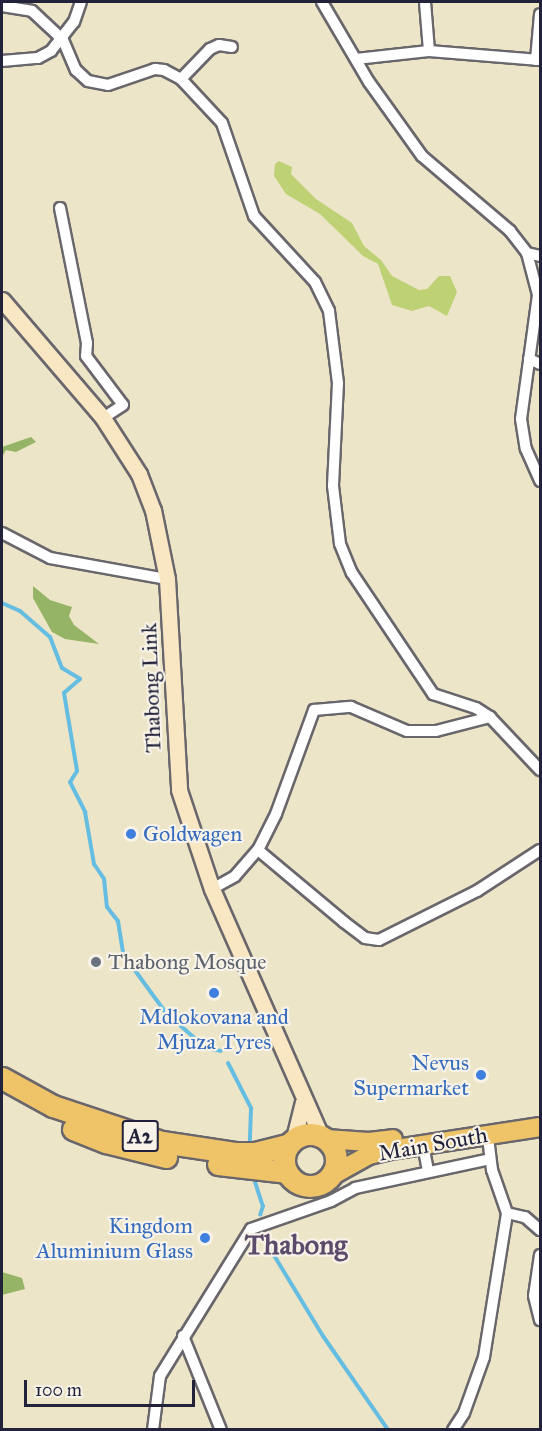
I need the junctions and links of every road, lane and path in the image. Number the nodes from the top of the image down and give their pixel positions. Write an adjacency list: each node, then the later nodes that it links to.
1 (81, 2): 6 (street)
2 (322, 2): 9 (street)
3 (425, 2): 8 (street)
4 (2, 6): 6 (street)
5 (540, 14): 10 (street)
6 (63, 40): 11 (street); 12 (street)
7 (232, 47): 12 (street)
8 (429, 51): 9 (street); 10 (street)
9 (356, 59): 14 (street)
10 (538, 60)
11 (2, 61)
12 (181, 80): 23 (street)
13 (60, 208): 19 (street)
14 (527, 253): 15 (street); 17 (street)
15 (540, 256)
16 (2, 300): 19 (main road, Thabong Link)
17 (529, 359): 18 (street); 20 (street)
18 (540, 363)
19 (103, 418): 22 (main road, Thabong Link)
20 (540, 481)
21 (2, 533): 22 (street)
22 (167, 579): 27 (main road, Thabong Link)
23 (490, 717): 24 (street); 25 (street)
24 (540, 770)
25 (258, 850): 26 (street); 27 (street)
26 (540, 850)
27 (213, 889): 30 (main road, Thabong Link)
28 (2, 1078): 35 (highway, Main South / A2)
29 (2, 1092): 39 (highway, Main South / A2)
30 (303, 1102): 34 (main road, Thabong Link); 35 (main road)
31 (540, 1116): 34 (main road, Main South / A2)
32 (540, 1127): 33 (main road, Main South / A2)
33 (488, 1135): 36 (main road, Main South / A2); 37 (street)
34 (323, 1138): 35 (highway, Main South / A2); 40 (highway)
35 (291, 1142): 39 (highway)
36 (423, 1144): 38 (street); 40 (main road, Main South / A2)
37 (490, 1159): 38 (street); 41 (street)
38 (428, 1170): 45 (street)
39 (286, 1172): 40 (highway, Main South / A2)
40 (331, 1176)
41 (507, 1214): 42 (street); 48 (street)
42 (540, 1230)
43 (540, 1255): 44 (street)
44 (540, 1320)
45 (183, 1336): 46 (street); 47 (street)
46 (153, 1430)
47 (222, 1430)
48 (453, 1430)

